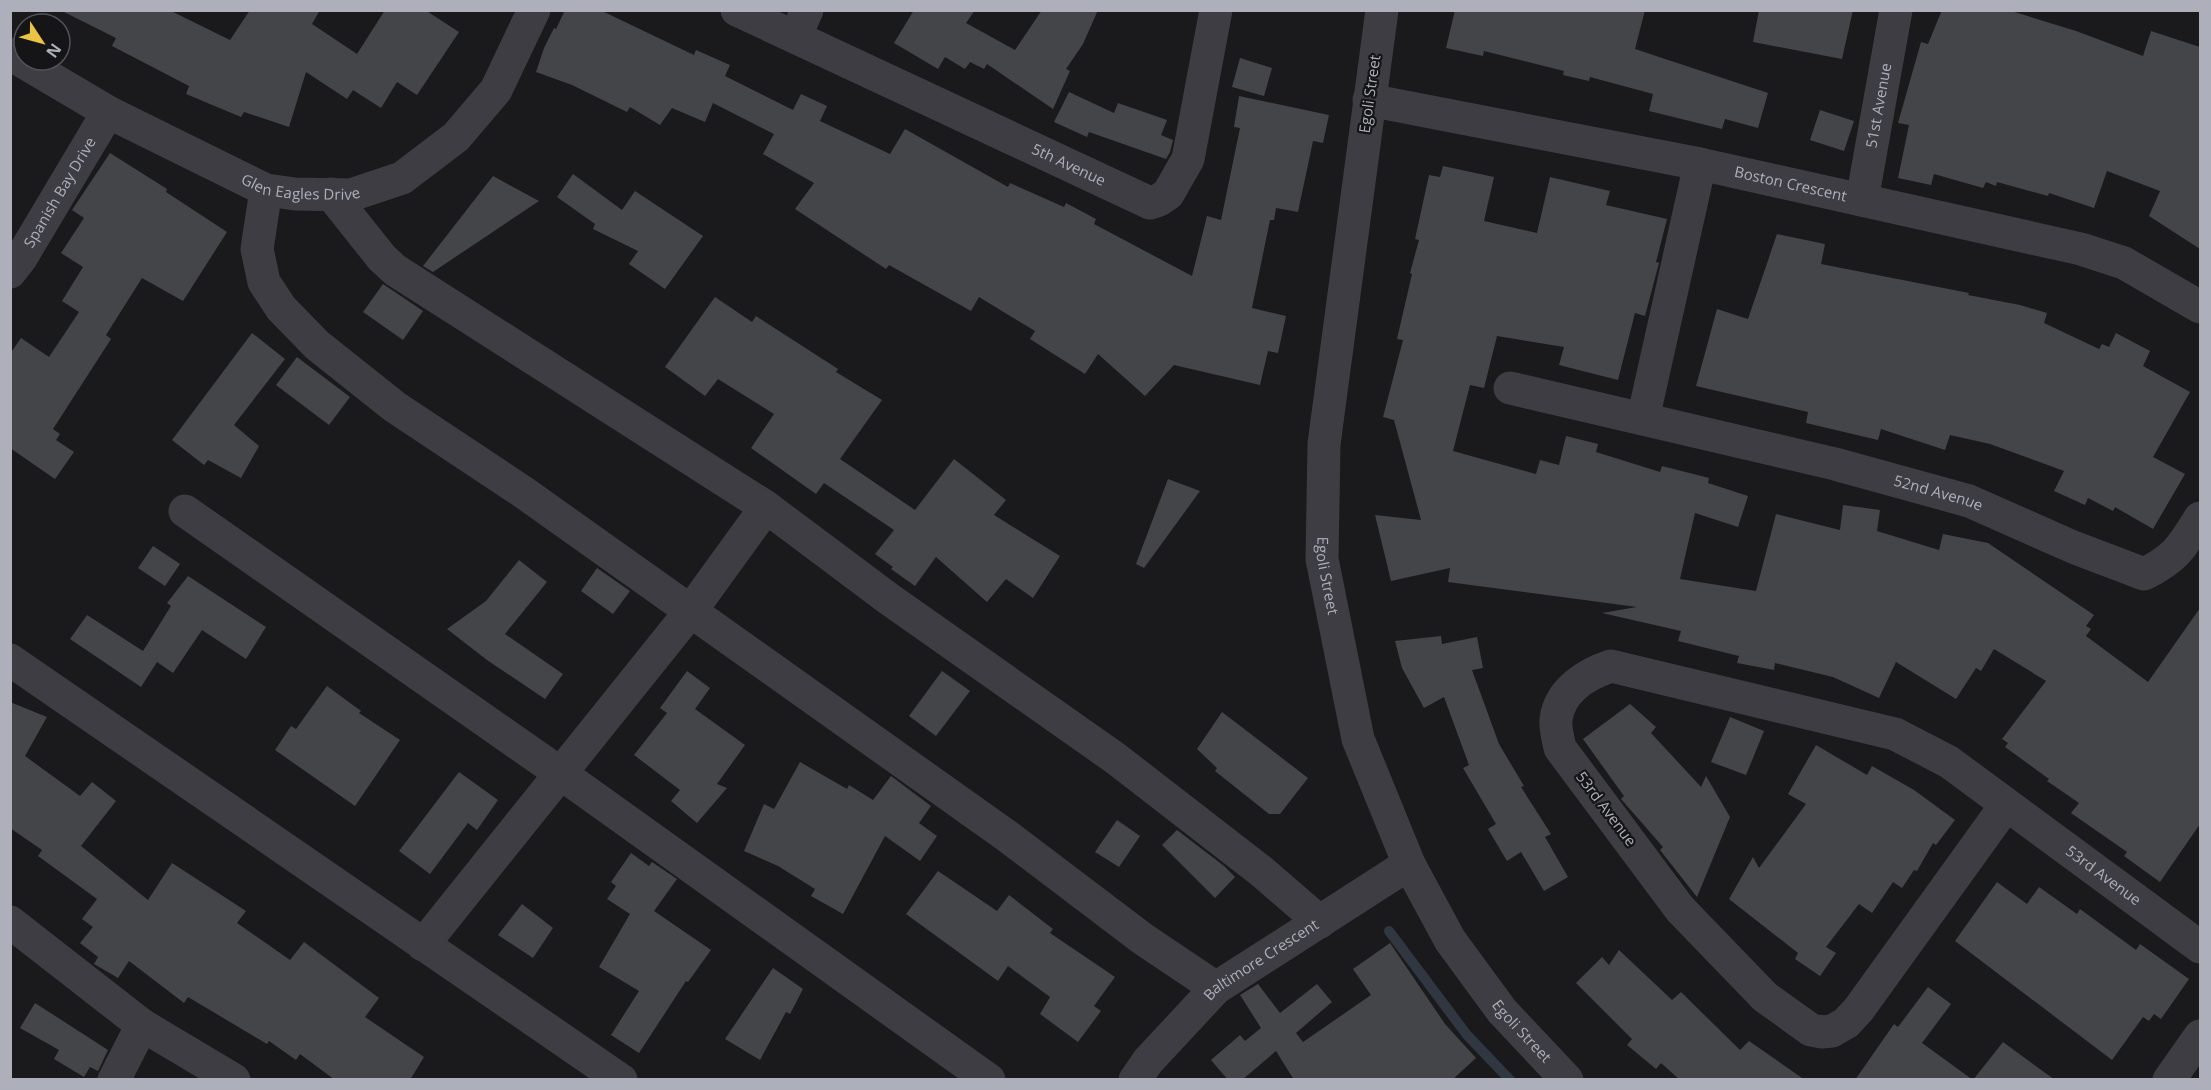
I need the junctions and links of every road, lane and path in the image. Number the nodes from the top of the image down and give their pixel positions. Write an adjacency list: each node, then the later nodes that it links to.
1 (534, 10): 12 (street, Glen Eagles Drive)
2 (737, 10): 6 (street, 5th Avenue)
3 (1216, 10): 6 (street, 5th Avenue)
4 (1382, 10): 8 (street, Egoli Street)
5 (1896, 10): 13 (street, 51st Avenue)
6 (801, 24)
7 (10, 54): 9 (street, Glen Eagles Drive)
8 (1369, 100): 10 (street, Boston Crescent); 25 (street, Egoli Street)
9 (108, 112): 11 (street, Glen Eagles Drive); 14 (street, Spanish Bay Drive)
10 (1700, 164): 13 (street, Boston Crescent); 17 (street)
11 (266, 190): 12 (street, Glen Eagles Drive); 21 (street)
12 (331, 194): 18 (street)
13 (1862, 200): 15 (street, Boston Crescent)
14 (10, 272)
15 (2200, 307)
16 (1510, 388): 17 (street, 52nd Avenue)
17 (1643, 419): 20 (street, 52nd Avenue)
18 (766, 507): 21 (street); 27 (street)
19 (185, 511): 23 (street)
20 (2200, 518)
21 (690, 612): 23 (street); 30 (street)
22 (10, 660): 28 (street)
23 (560, 772): 28 (street); 36 (street)
24 (2006, 805): 24 (street, 53rd Avenue); 29 (street, 53rd Avenue)
25 (1409, 864): 27 (street, Baltimore Crescent); 38 (street, Egoli Street)
26 (10, 922): 31 (street)
27 (1320, 922): 30 (street, Baltimore Crescent)
28 (423, 945): 35 (street)
29 (2200, 947)
30 (1216, 988): 37 (street, Baltimore Crescent)
31 (142, 1025): 33 (street); 34 (street)
32 (2200, 1035): 39 (street)
33 (114, 1080)
34 (234, 1080)
35 (621, 1080)
36 (988, 1080)
37 (1135, 1080)
38 (1567, 1080)
39 (2169, 1080)

